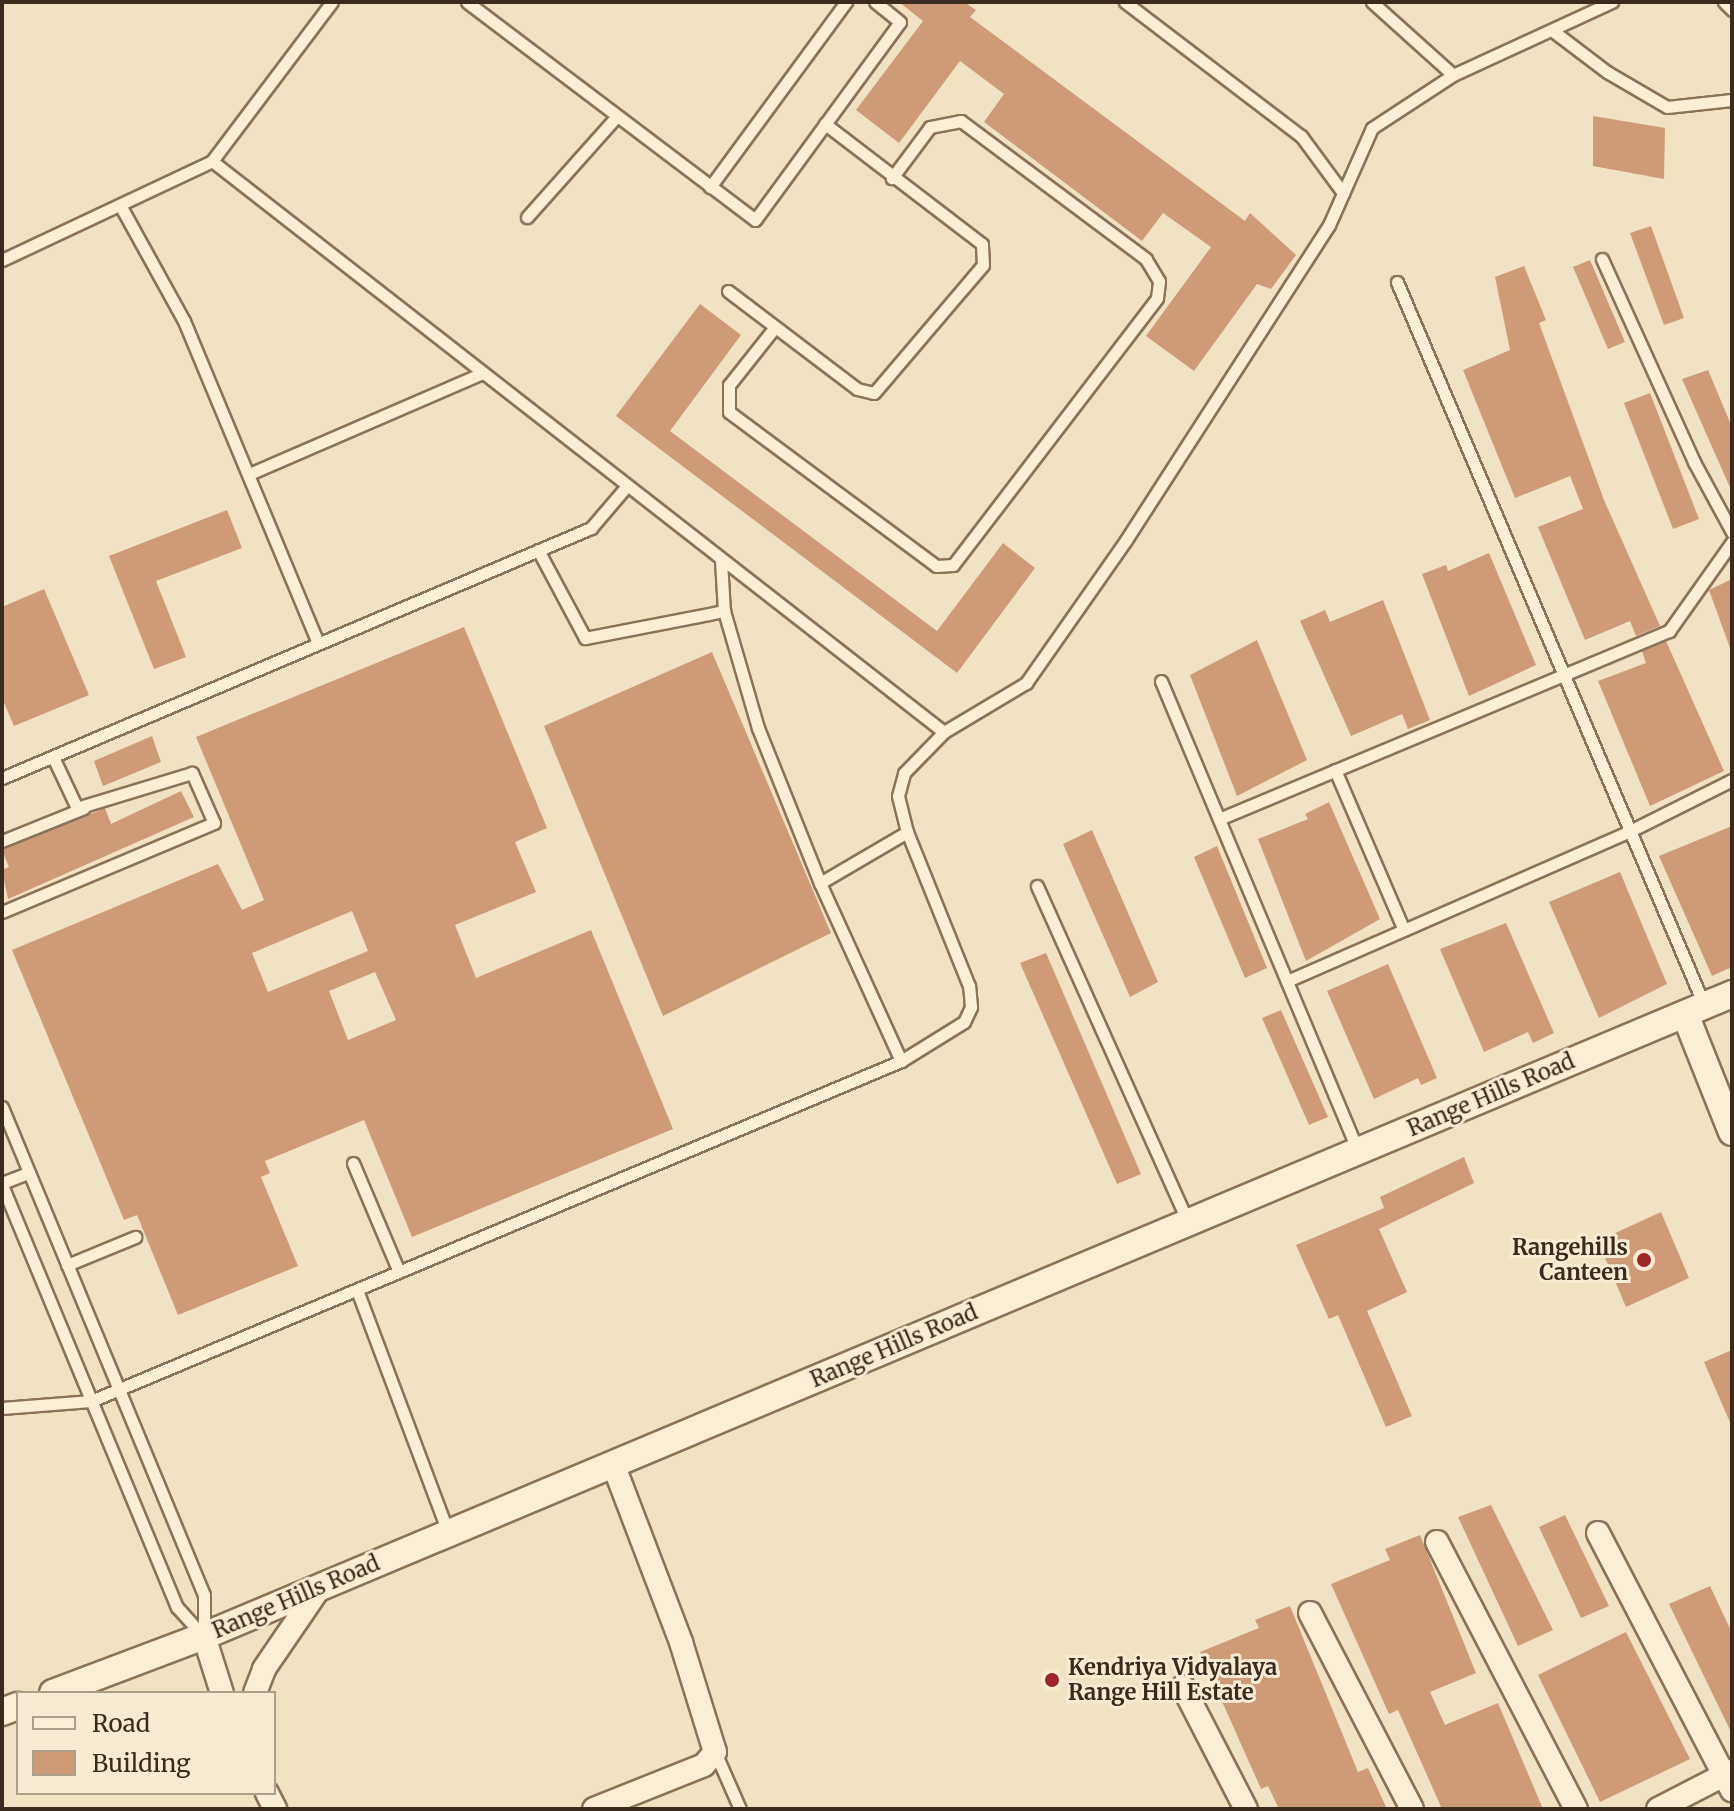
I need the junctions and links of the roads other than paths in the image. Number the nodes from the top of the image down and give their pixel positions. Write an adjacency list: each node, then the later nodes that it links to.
1 (332, 2): 15 (lane)
2 (467, 2): 13 (lane)
3 (846, 2): 17 (lane)
4 (875, 2): 14 (lane)
5 (1125, 2): 18 (lane)
6 (1372, 2): 11 (lane)
7 (1612, 2): 10 (lane)
8 (1724, 2): 9 (lane)
9 (1732, 10)
10 (1553, 31): 11 (lane); 12 (lane)
11 (1453, 75): 18 (lane)
12 (1732, 100)
13 (617, 116): 17 (lane); 20 (lane)
14 (825, 124): 16 (lane); 17 (lane)
15 (212, 161): 19 (lane); 26 (lane)
16 (892, 178): 25 (lane); 25 (lane)
17 (710, 187)
18 (1343, 193): 37 (lane)
19 (120, 205): 22 (lane); 27 (lane)
20 (527, 217)
21 (1602, 259): 29 (lane)
22 (2, 260)
23 (1397, 282): 35 (lane)
24 (728, 291): 25 (lane)
25 (775, 327)
26 (482, 373): 27 (lane); 28 (lane)
27 (249, 474): 34 (lane)
28 (626, 487): 31 (lane); 32 (lane)
29 (1732, 532)
30 (1732, 542): 35 (lane)
31 (538, 550): 33 (lane); 34 (lane)
32 (721, 561): 33 (lane); 37 (lane)
33 (724, 611): 47 (lane)
34 (318, 643): 38 (lane)
35 (1563, 672): 39 (lane); 44 (lane)
36 (1161, 681): 43 (lane)
37 (944, 732): 45 (lane)
38 (53, 757): 40 (lane); 42 (lane)
39 (1335, 770): 43 (lane); 50 (lane)
40 (2, 778)
41 (1732, 780): 44 (lane)
42 (85, 808): 46 (lane); 49 (lane)
43 (1219, 819): 51 (lane)
44 (1630, 831): 50 (lane); 53 (lane)
45 (907, 832): 47 (lane); 54 (lane)
46 (2, 841)
47 (820, 883): 54 (lane)
48 (1037, 886): 61 (lane)
49 (2, 912)
50 (1404, 930): 51 (lane)
51 (1287, 981): 57 (lane)
52 (1732, 994): 53 (street, Range Hills Road)
53 (1694, 1010): 56 (street); 57 (street, Range Hills Road)
54 (901, 1061): 64 (lane)
55 (2, 1107): 59 (lane)
56 (1732, 1132)
57 (1358, 1151): 61 (street, Range Hills Road)
58 (353, 1163): 64 (lane)
59 (28, 1173): 60 (lane); 63 (lane)
60 (2, 1184): 67 (lane)
61 (1188, 1222): 69 (street, Range Hills Road)
62 (135, 1237): 63 (lane)
63 (67, 1265): 66 (lane)
64 (399, 1272): 65 (lane)
65 (357, 1290): 66 (lane); 70 (lane)
66 (120, 1389): 67 (lane); 75 (lane)
67 (91, 1401): 68 (lane); 75 (lane)
68 (2, 1408)
69 (613, 1464): 70 (street, Range Hills Road); 80 (street)
70 (449, 1533): 73 (street, Range Hills Road)
71 (1598, 1533): 81 (street)
72 (1437, 1542): 86 (street)
73 (320, 1587): 75 (street, Range Hills Road); 79 (street)
74 (1310, 1613): 85 (street)
75 (204, 1636): 77 (street, Range Hills Road); 78 (street)
76 (1183, 1687): 84 (street)
77 (58, 1691)
78 (221, 1691)
79 (256, 1691)
80 (715, 1752): 82 (street); 83 (lane)
81 (1729, 1779): 87 (street)
82 (594, 1809)
83 (740, 1809)
84 (1246, 1809)
85 (1412, 1809)
86 (1576, 1809)
87 (1658, 1809)

